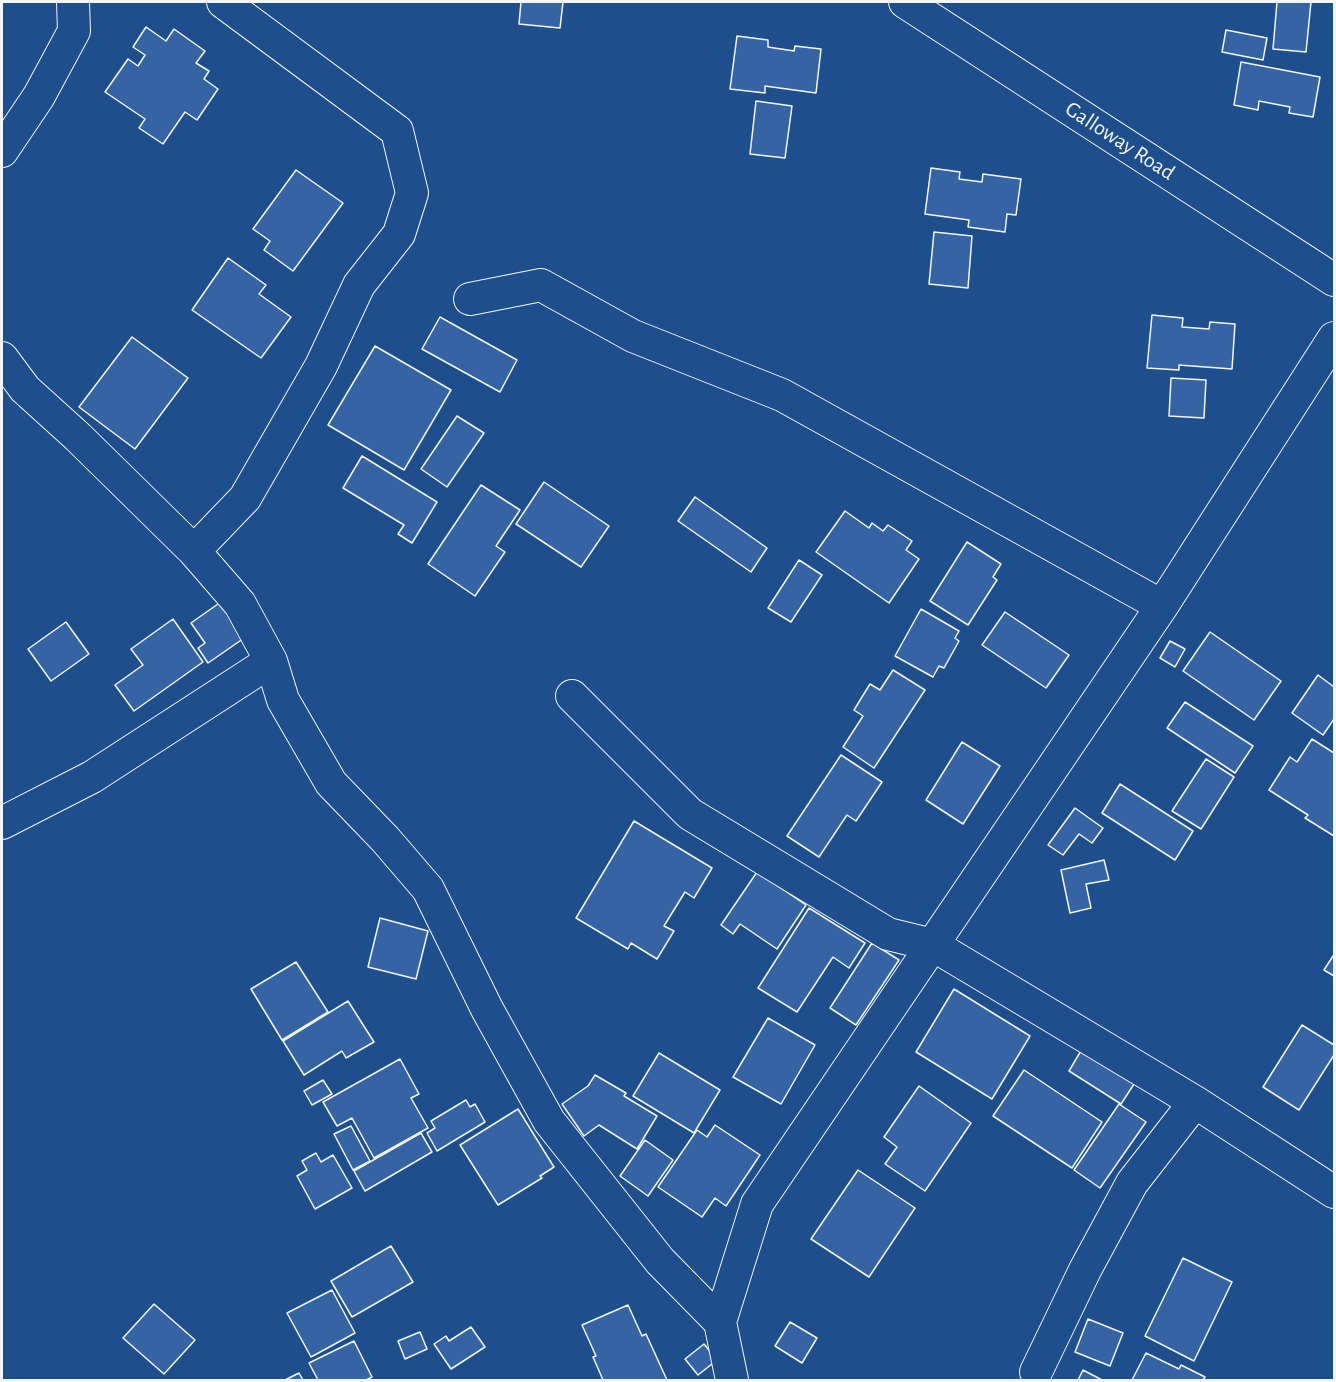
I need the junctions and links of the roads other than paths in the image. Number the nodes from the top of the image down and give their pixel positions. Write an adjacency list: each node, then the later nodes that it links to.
1 (73, 2): 4 (street)
2 (223, 2): 9 (street)
3 (905, 2): 5 (street, Galloway Road)
4 (2, 151)
5 (1335, 280)
6 (470, 299): 10 (street)
7 (1335, 338): 10 (street)
8 (2, 358): 9 (street)
9 (194, 551): 11 (street)
10 (1162, 606): 14 (street)
11 (271, 661): 13 (street); 17 (street)
12 (572, 696): 14 (street)
13 (2, 823)
14 (933, 945): 15 (street); 17 (street)
15 (1195, 1102): 16 (street); 18 (street)
16 (1335, 1192)
17 (720, 1322): 19 (street)
18 (1036, 1372)
19 (732, 1380)

